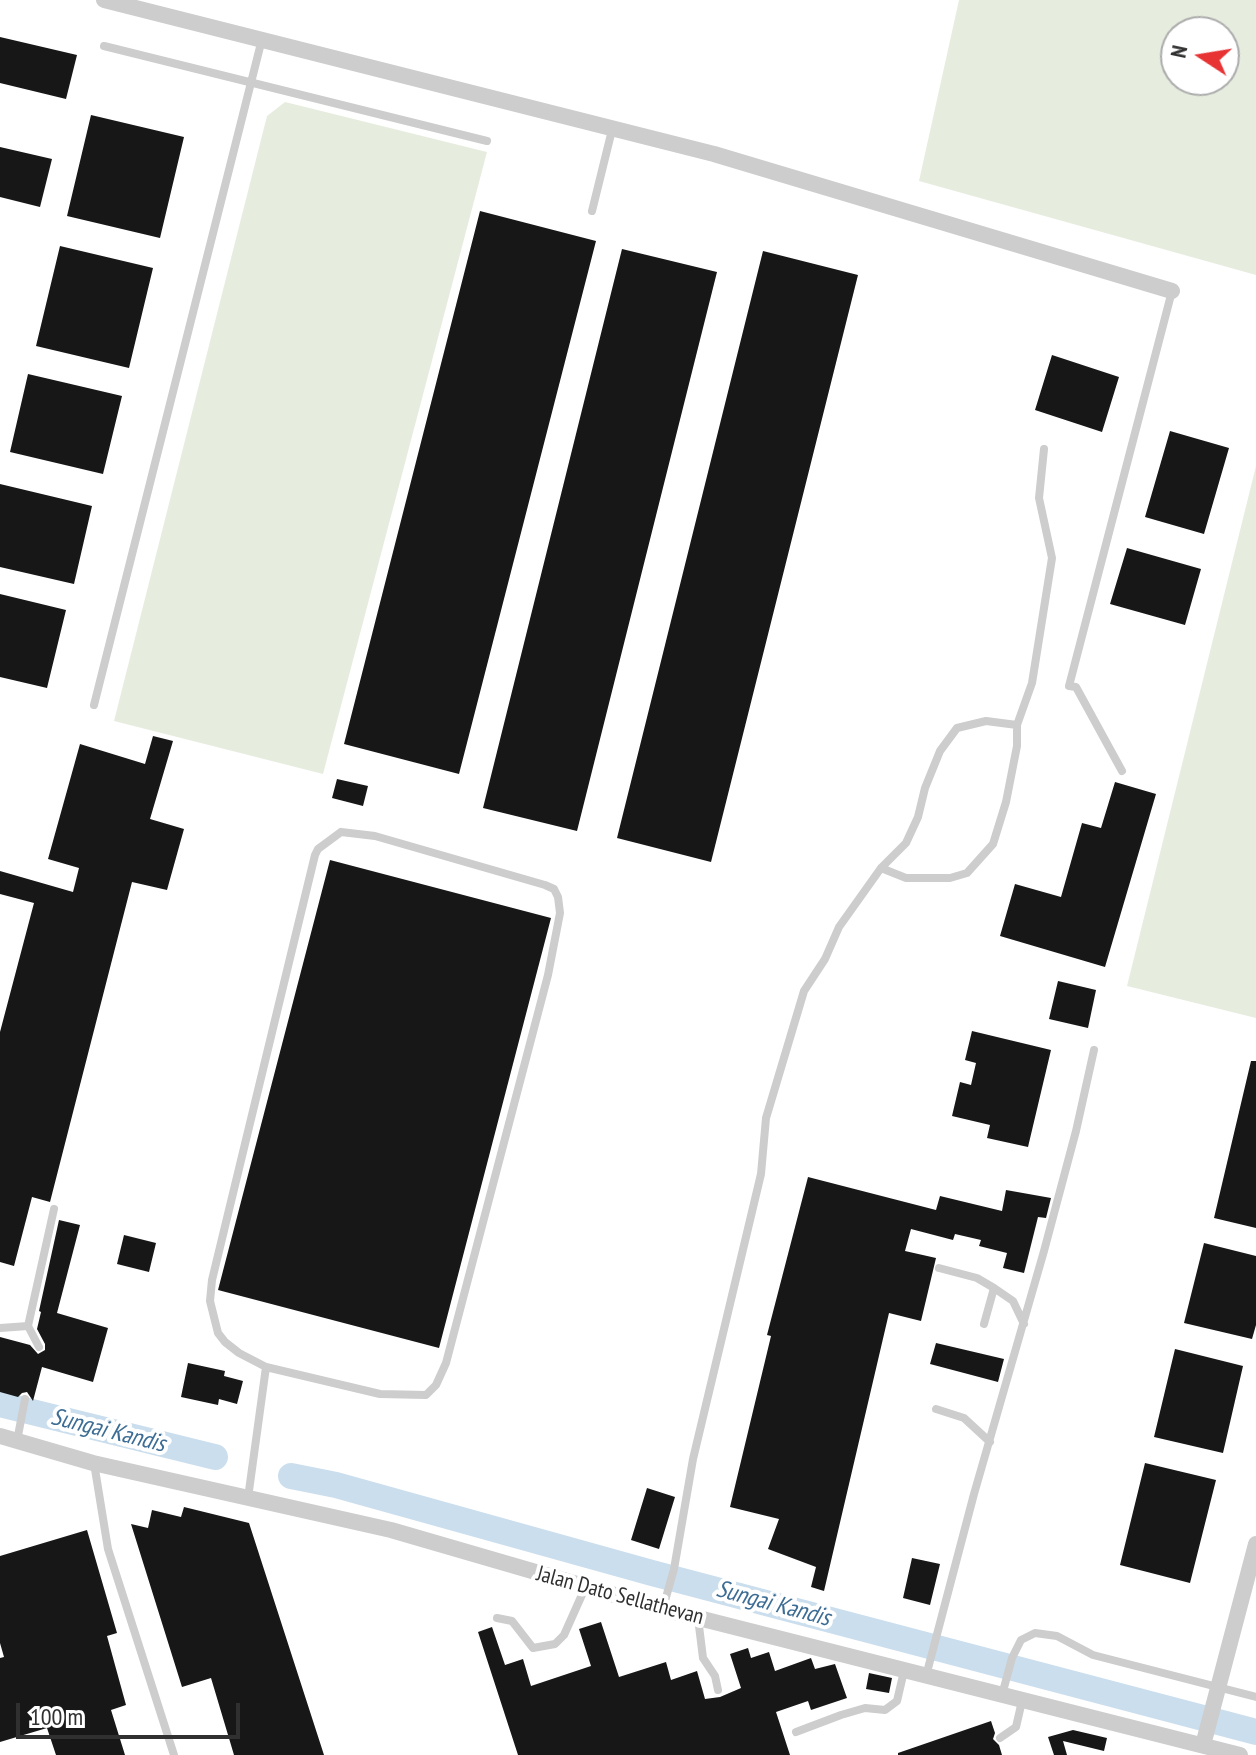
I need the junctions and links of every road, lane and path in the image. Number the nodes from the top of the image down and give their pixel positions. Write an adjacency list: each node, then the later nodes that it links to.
1 (104, 0): 2 (street)
2 (262, 38): 4 (lane); 5 (street)
3 (104, 46): 4 (lane)
4 (251, 83): 6 (lane); 10 (lane)
5 (612, 130): 7 (lane); 8 (street)
6 (487, 141)
7 (592, 211)
8 (1172, 291): 12 (lane)
9 (1044, 449): 11 (lane)
10 (94, 705)
11 (1017, 725): 13 (lane); 13 (lane)
12 (1122, 771)
13 (881, 868): 32 (lane)
14 (1094, 1050): 19 (lane)
15 (54, 1209): 20 (lane)
16 (939, 1268): 17 (lane)
17 (994, 1288): 18 (lane); 19 (lane)
18 (984, 1324)
19 (1024, 1325): 27 (lane)
20 (28, 1326): 21 (lane); 22 (lane)
21 (0, 1328)
22 (39, 1347)
23 (266, 1367): 23 (lane); 29 (lane)
24 (25, 1401): 26 (lane)
25 (936, 1409): 27 (lane)
26 (8, 1438): 28 (street, Jalan Dato Sellathevan)
27 (990, 1442): 35 (lane)
28 (93, 1463): 29 (street, Jalan Dato Sellathevan); 45 (lane)
29 (248, 1499): 31 (street, Jalan Dato Sellathevan)
30 (1256, 1544): 38 (street)
31 (585, 1588): 32 (street, Jalan Dato Sellathevan); 33 (lane)
32 (665, 1601): 34 (street, Jalan Dato Sellathevan)
33 (497, 1618)
34 (698, 1618): 36 (street, Jalan Dato Sellathevan); 39 (lane)
35 (928, 1669): 36 (street, Jalan Dato Sellathevan); 37 (street, Jalan Dato Sellathevan)
36 (904, 1671): 42 (lane)
37 (1004, 1687): 38 (lane); 41 (street, Jalan Dato Sellathevan)
38 (1218, 1687): 40 (lane); 44 (street)
39 (718, 1690)
40 (1256, 1697)
41 (1022, 1701): 43 (lane); 44 (street, Jalan Dato Sellathevan)
42 (796, 1732)
43 (1000, 1738)
44 (1203, 1745): 46 (street, Jalan Dato Sellathevan)
45 (174, 1755)
46 (1240, 1755)

